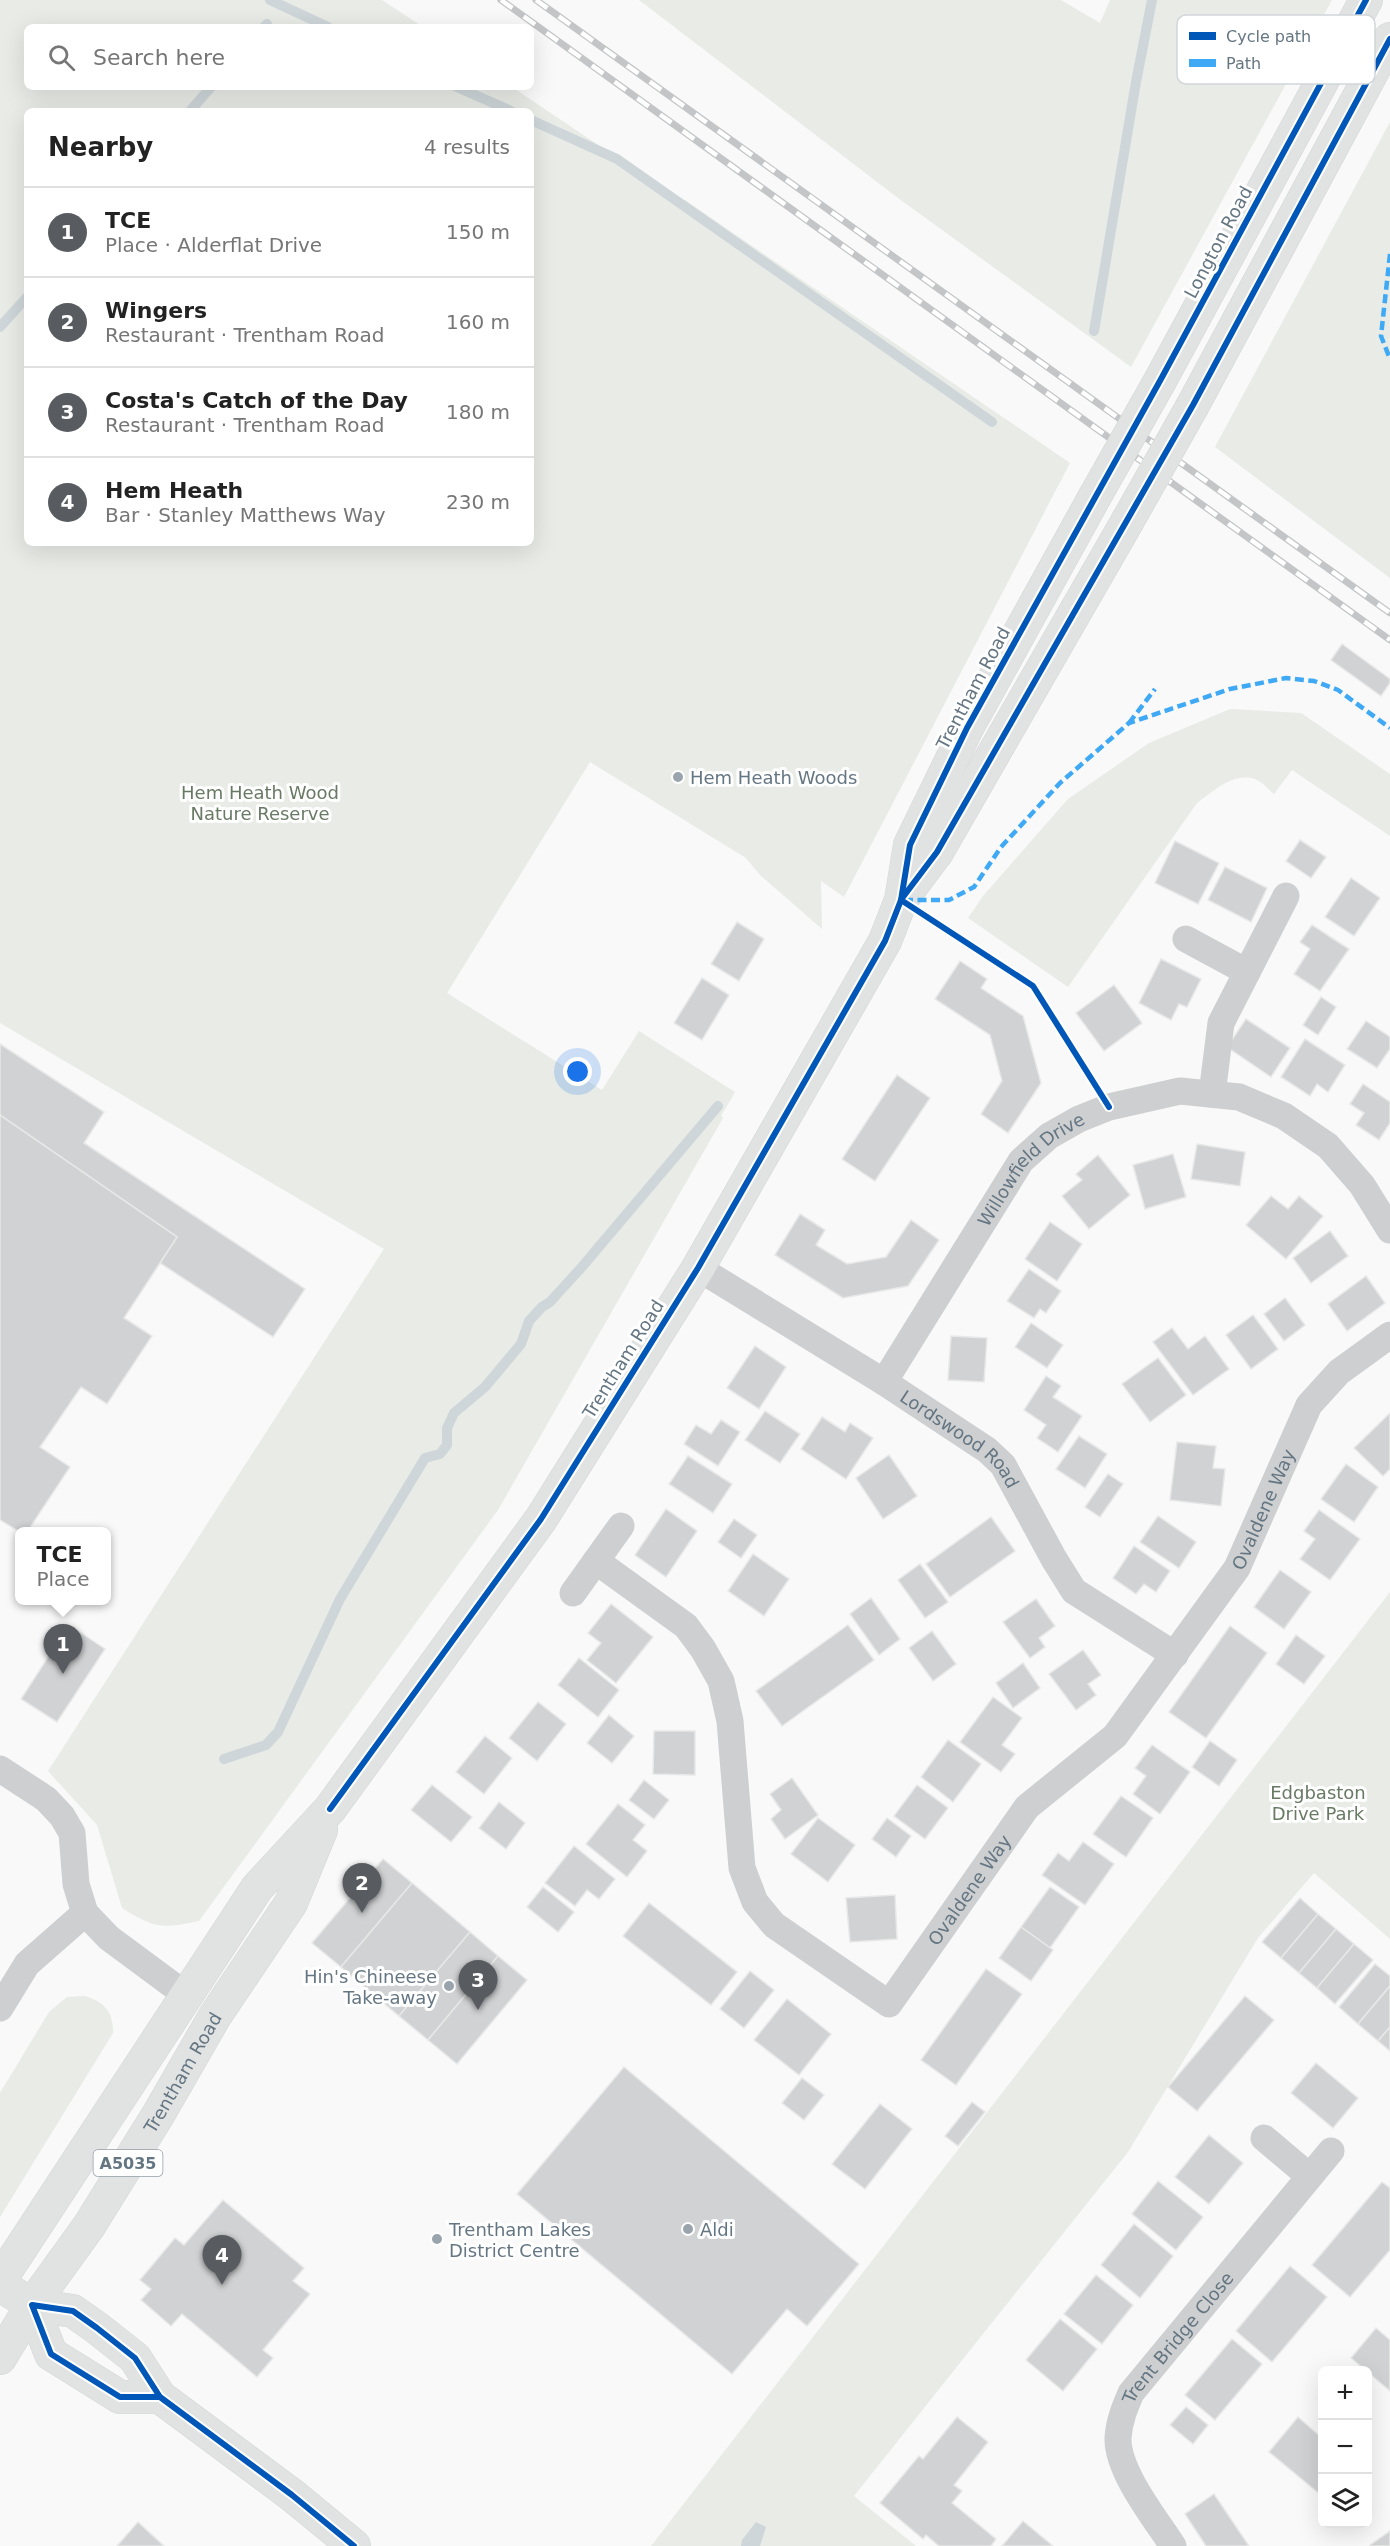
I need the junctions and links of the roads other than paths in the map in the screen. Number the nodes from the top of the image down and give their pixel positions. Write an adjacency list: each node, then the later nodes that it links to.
1 (1366, 0): 2 (main road, Longton Road / A5035, bridge)
2 (1358, 15)
3 (1390, 39): 4 (main road, Trentham Road / A5035, bridge)
4 (1375, 67)
5 (1321, 84): 7 (main road, Longton Road / A5035, bridge)
6 (1366, 84): 9 (main road, Trentham Road / A5035, bridge)
7 (1094, 498): 9 (main road, Trentham Road / A5035)
8 (1286, 896): 11 (street)
9 (901, 900): 14 (main road, Trentham Road / A5035)
10 (1186, 939): 11 (street)
11 (1247, 972): 12 (street)
12 (1212, 1094): 13 (street, Willowfield Drive); 16 (street, Willowfield Drive)
13 (1390, 1230)
14 (698, 1268): 16 (street, Lordswood Road); 22 (main road, Trentham Road / A5035)
15 (1390, 1335): 20 (street, Ovaldene Way)
16 (884, 1382): 20 (street, Lordswood Road)
17 (621, 1526): 18 (street)
18 (596, 1562): 19 (street); 20 (street, Ovaldene Way)
19 (573, 1593)
20 (1175, 1655)
21 (0, 1769): 23 (street)
22 (330, 1809): 24 (main road, Trentham Road / A5035); 31 (main road, Trentham Road / A5035)
23 (85, 1913): 24 (street); 25 (street)
24 (186, 1995): 29 (main road, Trentham Road / A5035)
25 (0, 2008)
26 (1264, 2138): 28 (street)
27 (1331, 2151): 28 (street, Trent Bridge Close)
28 (1309, 2176): 35 (street, Trent Bridge Close)
29 (0, 2280)
30 (0, 2285): 31 (main road)
31 (32, 2305): 32 (main road, Trentham Road / A5035); 33 (main road); 33 (main road)
32 (0, 2358)
33 (160, 2397): 34 (main road)
34 (354, 2546)
35 (1173, 2546)

